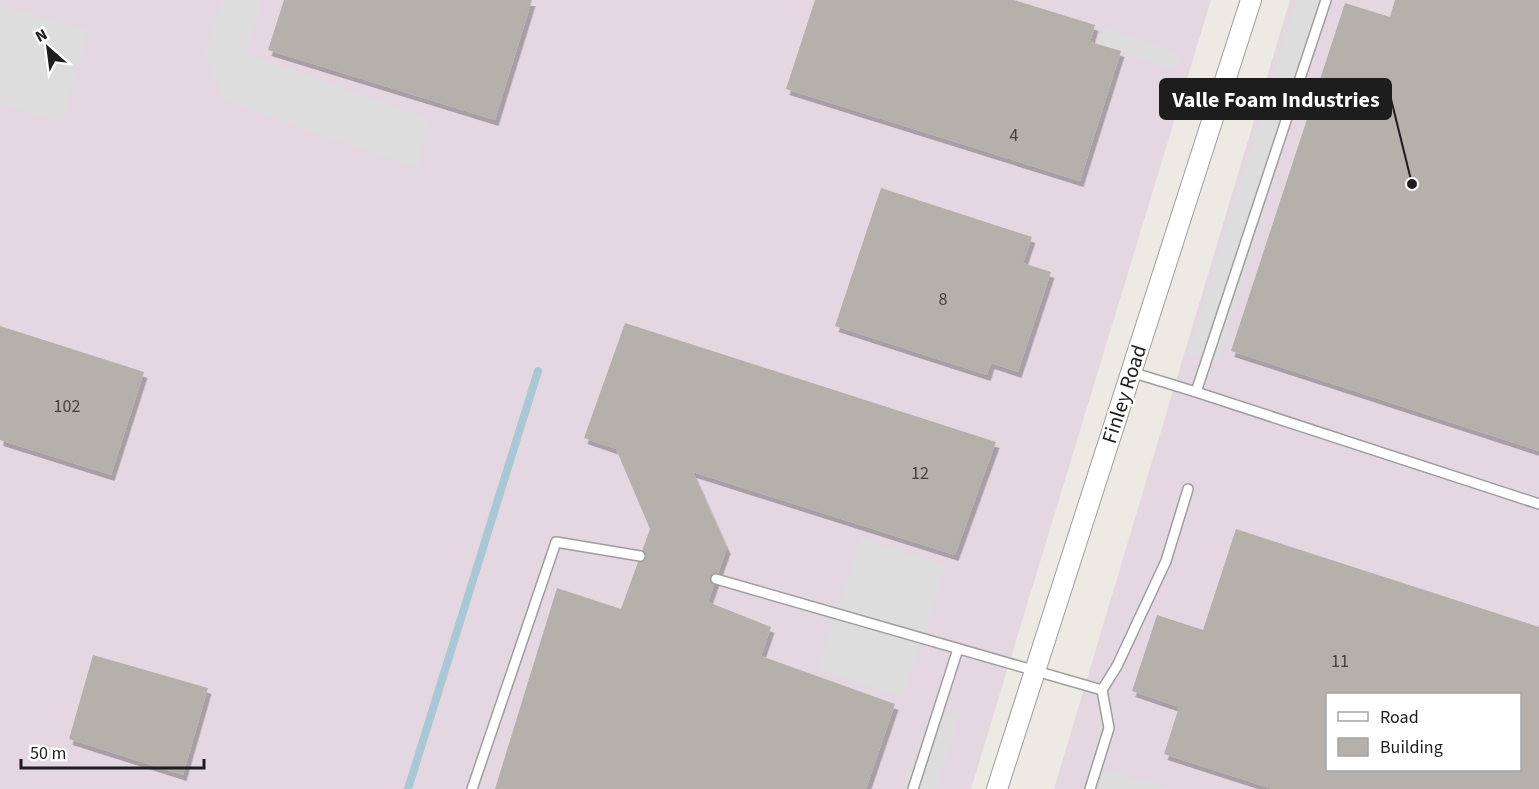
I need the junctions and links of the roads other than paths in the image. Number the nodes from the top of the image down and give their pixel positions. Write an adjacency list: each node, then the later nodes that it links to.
1 (1251, 0): 3 (street, Finley Road)
2 (1326, 0): 4 (lane)
3 (1131, 372): 4 (lane); 10 (street, Finley Road)
4 (1196, 392): 6 (lane)
5 (1188, 489): 11 (lane)
6 (1539, 504)
7 (640, 556): 12 (lane)
8 (716, 579): 9 (lane)
9 (958, 649): 10 (lane); 13 (lane)
10 (1035, 671): 11 (lane); 14 (street, Finley Road)
11 (1102, 690): 15 (lane)
12 (472, 789)
13 (913, 789)
14 (997, 789)
15 (1090, 789)

